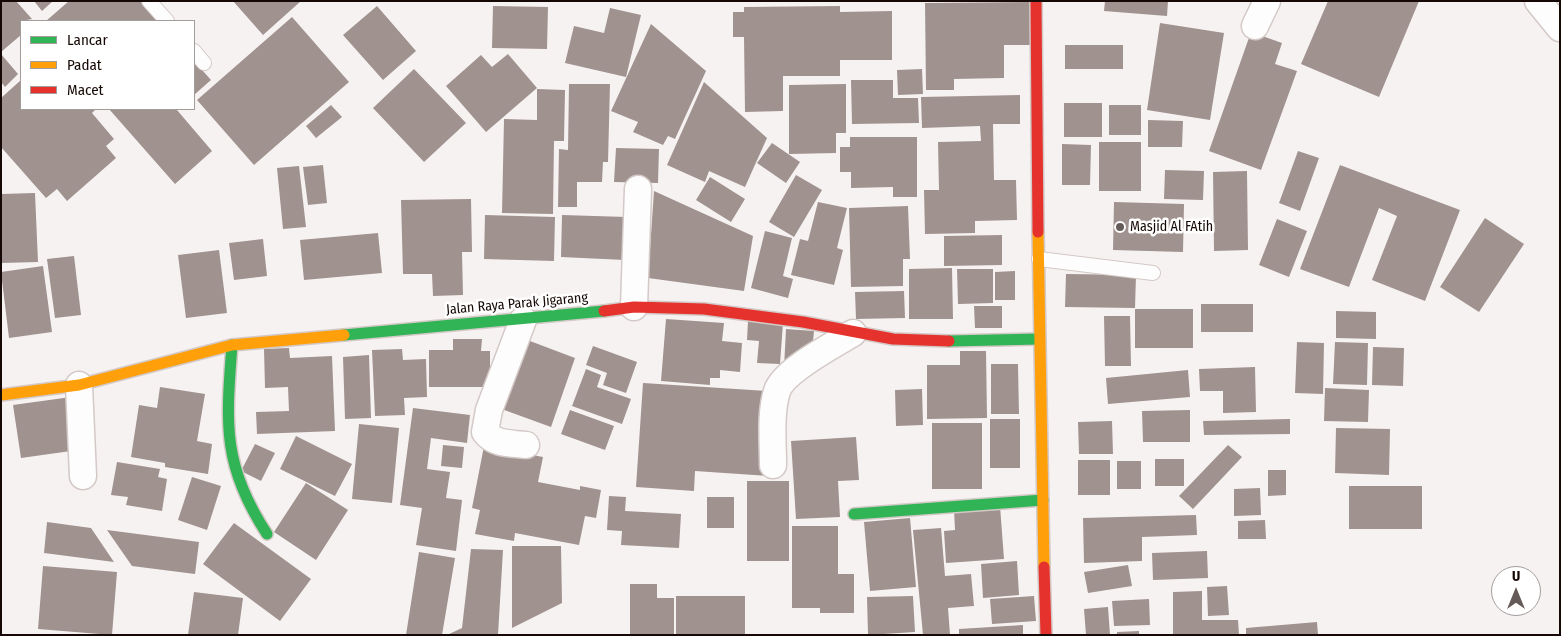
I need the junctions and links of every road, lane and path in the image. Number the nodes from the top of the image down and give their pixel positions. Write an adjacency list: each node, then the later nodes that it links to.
1 (149, 1): 5 (lane)
2 (1036, 1): 11 (street)
3 (1267, 1): 6 (street)
4 (1538, 1): 7 (street)
5 (166, 20)
6 (1255, 26)
7 (1560, 28)
8 (195, 52): 9 (lane)
9 (204, 63)
10 (638, 188): 13 (street)
11 (1039, 259): 12 (lane); 16 (street)
12 (1153, 273)
13 (634, 307): 14 (street, Jalan Raya Parak Jigarang); 15 (street, Jalan Raya Parak Jigarang)
14 (523, 320): 17 (street, Jalan Raya Parak Jigarang); 20 (street)
15 (853, 333): 16 (street, Jalan Raya Parak Jigarang); 21 (street)
16 (1039, 339): 23 (street)
17 (232, 345): 18 (street, Jalan Raya Parak Jigarang); 25 (street)
18 (79, 385): 19 (street, Jalan Raya Parak Jigarang); 22 (street)
19 (1, 396)
20 (526, 445)
21 (773, 465)
22 (83, 476)
23 (1043, 500): 24 (street); 26 (street)
24 (854, 514)
25 (267, 534)
26 (1046, 635)

